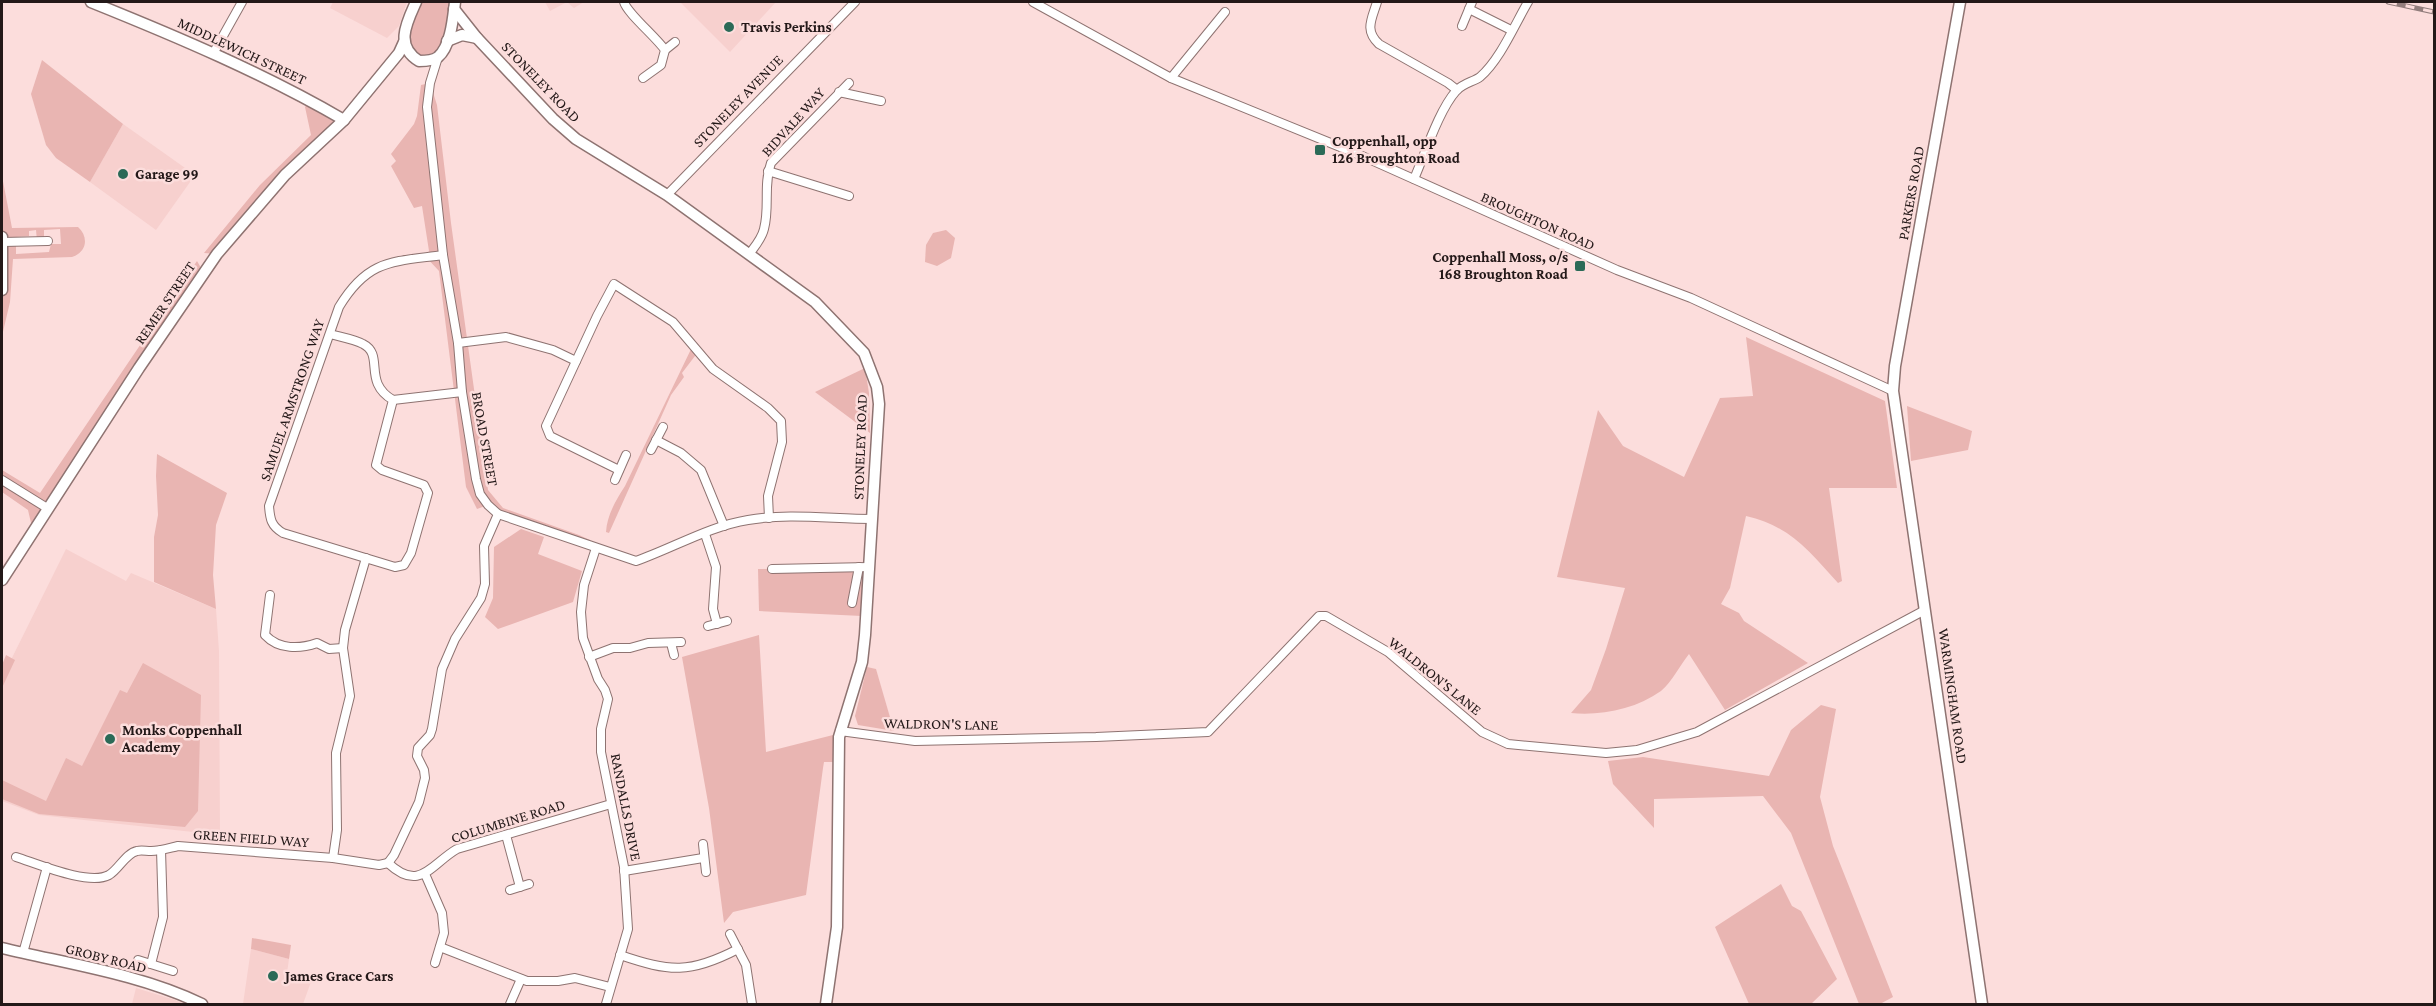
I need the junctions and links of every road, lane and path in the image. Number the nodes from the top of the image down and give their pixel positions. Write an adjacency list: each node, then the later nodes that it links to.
1 (91, 2): 20 (street, MIDDLEWICH STREET)
2 (242, 2): 20 (street)
3 (416, 2): 17 (street)
4 (624, 2): 19 (street)
5 (855, 2): 34 (street, STONELEY AVENUE)
6 (1033, 2): 25 (street, BROUGHTON ROAD)
7 (1377, 2): 28 (street)
8 (1528, 2): 14 (street)
9 (1960, 2): 44 (street, PARKERS ROAD)
10 (455, 5): 15 (street, STONELEY ROAD); 16 (street)
11 (1471, 5): 13 (street); 14 (street)
12 (1225, 12): 25 (street)
13 (1462, 26)
14 (1512, 30): 28 (street)
15 (477, 38): 16 (street); 34 (street, STONELEY ROAD)
16 (447, 41): 21 (street)
17 (404, 42): 22 (street); 23 (street, REMER STREET)
18 (675, 42): 19 (street)
19 (665, 50): 24 (street)
20 (214, 52): 31 (street, MIDDLEWICH STREET)
21 (438, 57): 22 (street); 26 (street, BROAD STREET)
22 (417, 60): 23 (street); 26 (street, BROAD STREET)
23 (385, 68): 31 (street, REMER STREET)
24 (643, 78)
25 (1171, 78): 33 (street, BROUGHTON ROAD)
26 (429, 83): 39 (street, BROAD STREET)
27 (849, 83): 29 (street, BIDVALE WAY)
28 (1456, 90): 33 (street)
29 (839, 92): 30 (street, BIDVALE WAY); 32 (street, BIDVALE WAY)
30 (881, 101)
31 (344, 120): 54 (street, REMER STREET)
32 (768, 171): 35 (street, BIDVALE WAY); 38 (street, BIDVALE WAY)
33 (1414, 179): 44 (street, BROUGHTON ROAD)
34 (667, 195): 38 (street, STONELEY ROAD)
35 (849, 196)
36 (2, 239): 37 (street); 40 (street)
37 (48, 241)
38 (750, 253): 57 (street, STONELEY ROAD)
39 (443, 255): 41 (street, SAMUEL ARMSTRONG WAY); 42 (street, BROAD STREET)
40 (2, 290)
41 (330, 334): 46 (street); 61 (street, SAMUEL ARMSTRONG WAY)
42 (458, 343): 43 (street); 45 (street, BROAD STREET)
43 (576, 361): 51 (street); 56 (street)
44 (1893, 391): 67 (street, WARMINGHAM ROAD)
45 (462, 392): 46 (street); 55 (street, BROAD STREET)
46 (393, 400): 61 (street, SAMUEL ARMSTRONG WAY)
47 (663, 427): 48 (street)
48 (656, 440): 49 (street); 58 (street)
49 (651, 450)
50 (626, 455): 51 (street)
51 (619, 470): 53 (street)
52 (2, 480): 54 (street)
53 (615, 480)
54 (47, 508): 64 (street, REMER STREET)
55 (498, 514): 60 (street); 82 (street)
56 (769, 518): 57 (street); 58 (street)
57 (872, 519): 62 (street, STONELEY ROAD)
58 (724, 526): 59 (street)
59 (705, 534): 60 (street); 68 (street)
60 (596, 548): 73 (street, RANDALLS DRIVE)
61 (366, 558): 71 (street)
62 (864, 567): 63 (street); 66 (street); 74 (street, STONELEY ROAD)
63 (772, 569)
64 (2, 580)
65 (270, 595): 71 (street)
66 (852, 603)
67 (1925, 610): 74 (street, WALDRON'S LANE); 107 (street, WARMINGHAM ROAD)
68 (727, 621)
69 (681, 642): 70 (street)
70 (671, 643): 72 (street); 73 (street)
71 (343, 648): 80 (street)
72 (674, 655)
73 (590, 657): 75 (street, RANDALLS DRIVE)
74 (840, 731): 106 (street, STONELEY ROAD)
75 (611, 804): 76 (street, COLUMBINE ROAD); 84 (street, RANDALLS DRIVE)
76 (506, 835): 86 (street, COLUMBINE ROAD); 88 (street)
77 (702, 844): 81 (street)
78 (161, 850): 80 (street, GREEN FIELD WAY); 83 (street, GREEN FIELD WAY); 98 (street)
79 (16, 857): 83 (street, GREEN FIELD WAY)
80 (333, 858): 82 (street, GREEN FIELD WAY)
81 (703, 858): 84 (street); 85 (street)
82 (388, 863): 86 (street)
83 (47, 867): 94 (street)
84 (624, 871): 95 (street, RANDALLS DRIVE)
85 (706, 872)
86 (425, 874): 91 (street)
87 (529, 884): 88 (street)
88 (520, 887): 89 (street)
89 (510, 890)
90 (730, 934): 93 (street)
91 (440, 947): 97 (street); 100 (street)
92 (2, 948): 94 (street, GROBY ROAD)
93 (738, 949): 95 (street); 105 (street)
94 (23, 953): 102 (street, GROBY ROAD)
95 (620, 955): 101 (street, RANDALLS DRIVE)
96 (138, 960): 98 (street)
97 (435, 963)
98 (151, 964): 99 (street)
99 (172, 971)
100 (521, 979): 101 (street); 103 (street)
101 (610, 987): 104 (street, RANDALLS DRIVE)
102 (202, 1005)
103 (510, 1005)
104 (606, 1005)
105 (752, 1005)
106 (826, 1005)
107 (1982, 1005)

